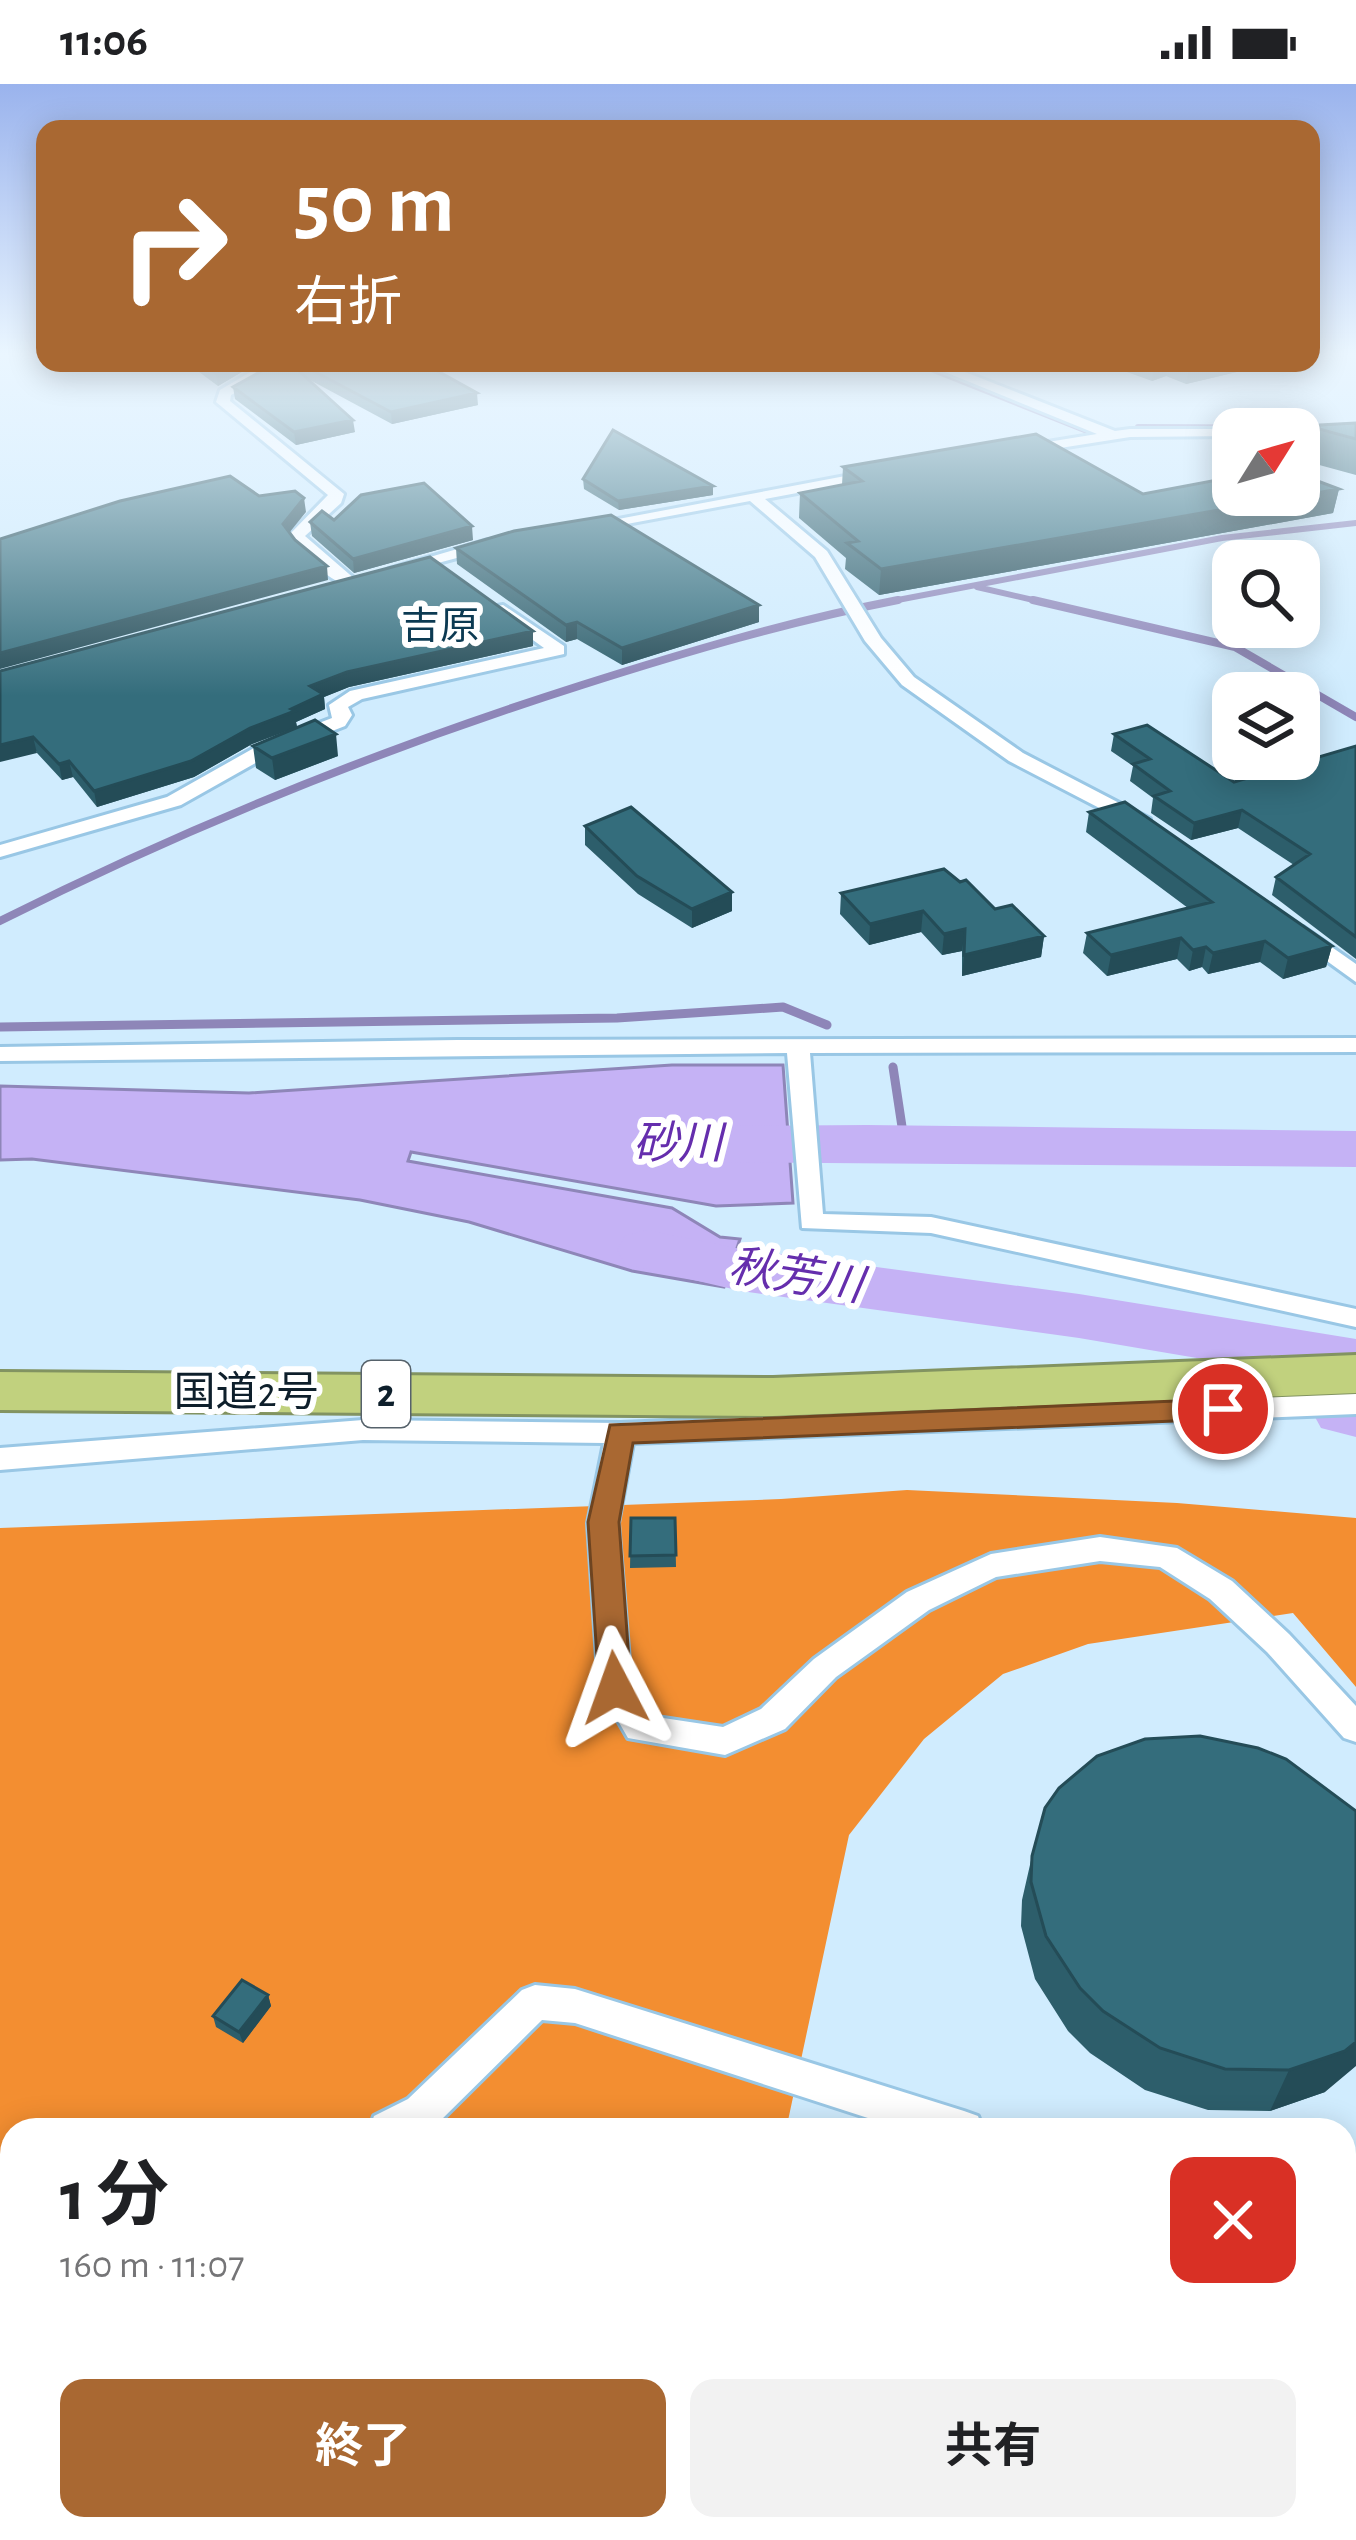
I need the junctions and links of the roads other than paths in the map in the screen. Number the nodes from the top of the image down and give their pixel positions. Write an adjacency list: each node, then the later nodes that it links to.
1 (302, 467): 8 (street)
2 (886, 472): 3 (street)
3 (755, 498): 4 (street); 11 (street)
4 (557, 532)
5 (513, 539): 6 (street)
6 (433, 559): 7 (street); 8 (street)
7 (451, 572)
8 (350, 583): 9 (street)
9 (329, 588)
10 (486, 598): 12 (street)
11 (1158, 833)
12 (0, 851)
13 (1287, 921): 14 (street)
14 (1356, 975)
15 (798, 1046): 16 (street); 17 (street); 18 (street)
16 (1356, 1046)
17 (0, 1054)
18 (1356, 1318)
19 (1356, 1373): 22 (highway, 国道2号 / 2)
20 (0, 1391): 22 (highway, 国道2号 / 2)
21 (1356, 1404): 22 (street)
22 (776, 1412): 23 (street)
23 (620, 1432): 24 (street); 25 (street)
24 (0, 1459)
25 (1356, 1728)
26 (409, 2118): 27 (street)
27 (926, 2118)

